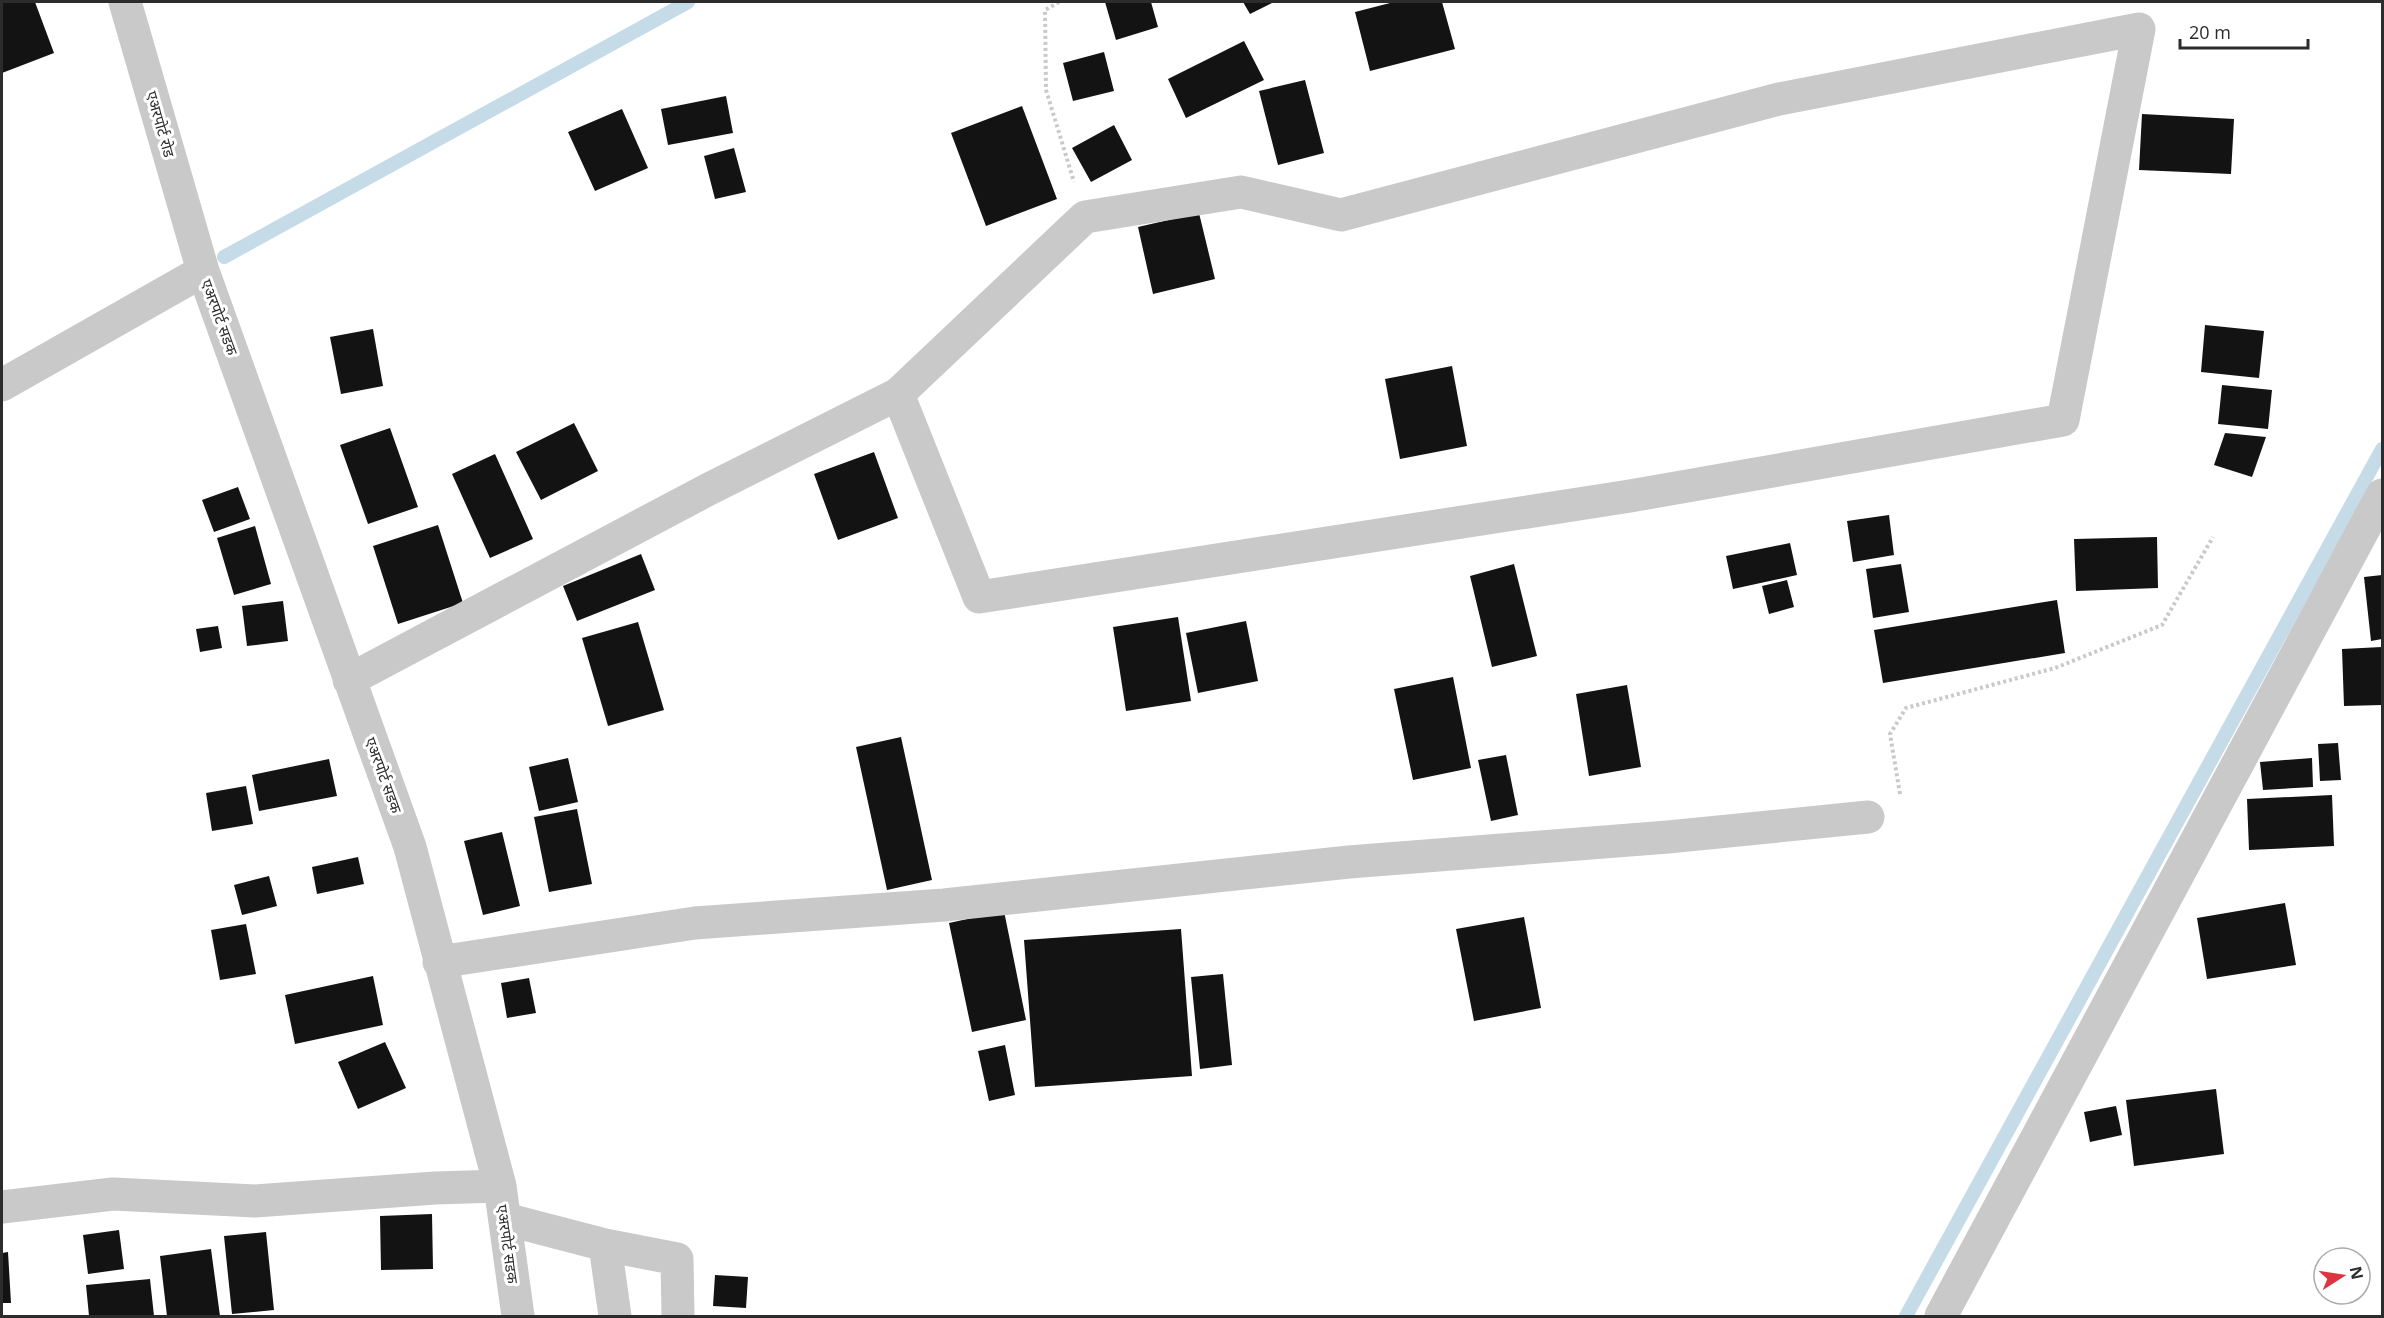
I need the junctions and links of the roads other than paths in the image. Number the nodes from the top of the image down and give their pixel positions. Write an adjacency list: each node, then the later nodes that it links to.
1 (125, 2): 2 (street, एअरपोर्ट रोड)
2 (200, 259): 3 (street); 6 (street, एअरपोर्ट सडक)
3 (2, 386)
4 (898, 394): 4 (street); 6 (street)
5 (2382, 495): 16 (street)
6 (349, 680): 8 (street, एअरपोर्ट सडक)
7 (1868, 817): 8 (street)
8 (439, 962): 9 (street, एअरपोर्ट सडक)
9 (500, 1186): 10 (street); 11 (street, एअरपोर्ट सडक)
10 (2, 1207)
11 (505, 1219): 12 (street); 13 (street, एअरपोर्ट सडक)
12 (605, 1245): 14 (street); 15 (street)
13 (518, 1317)
14 (615, 1317)
15 (678, 1317)
16 (1941, 1317)

